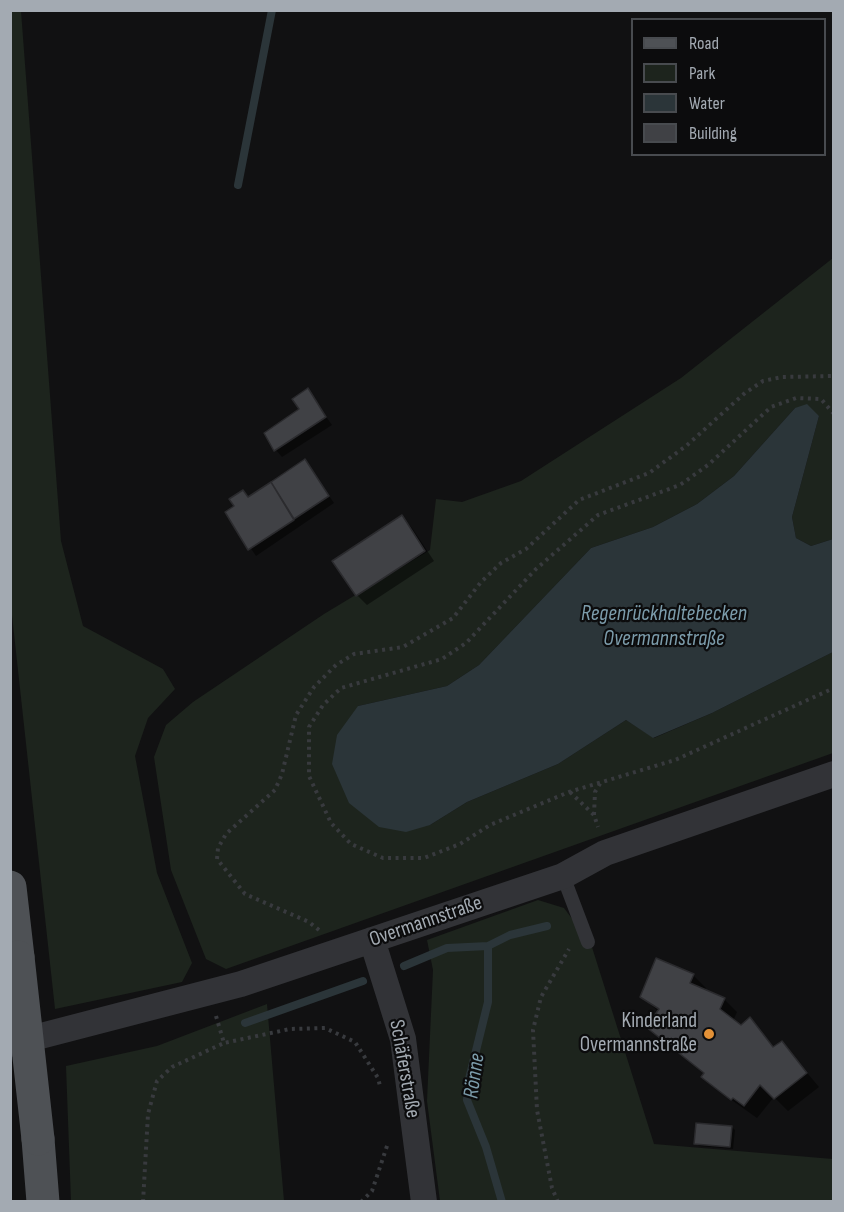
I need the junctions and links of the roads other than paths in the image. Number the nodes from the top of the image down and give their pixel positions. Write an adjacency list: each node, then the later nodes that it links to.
1 (834, 774): 2 (street, Overmannstraße)
2 (563, 876): 4 (lane); 5 (street, Overmannstraße)
3 (10, 887): 7 (main road, bridge)
4 (586, 938)
5 (372, 940): 6 (street, Overmannstraße); 8 (street, Schäferstraße)
6 (10, 1044)
7 (43, 1202)
8 (424, 1202)

